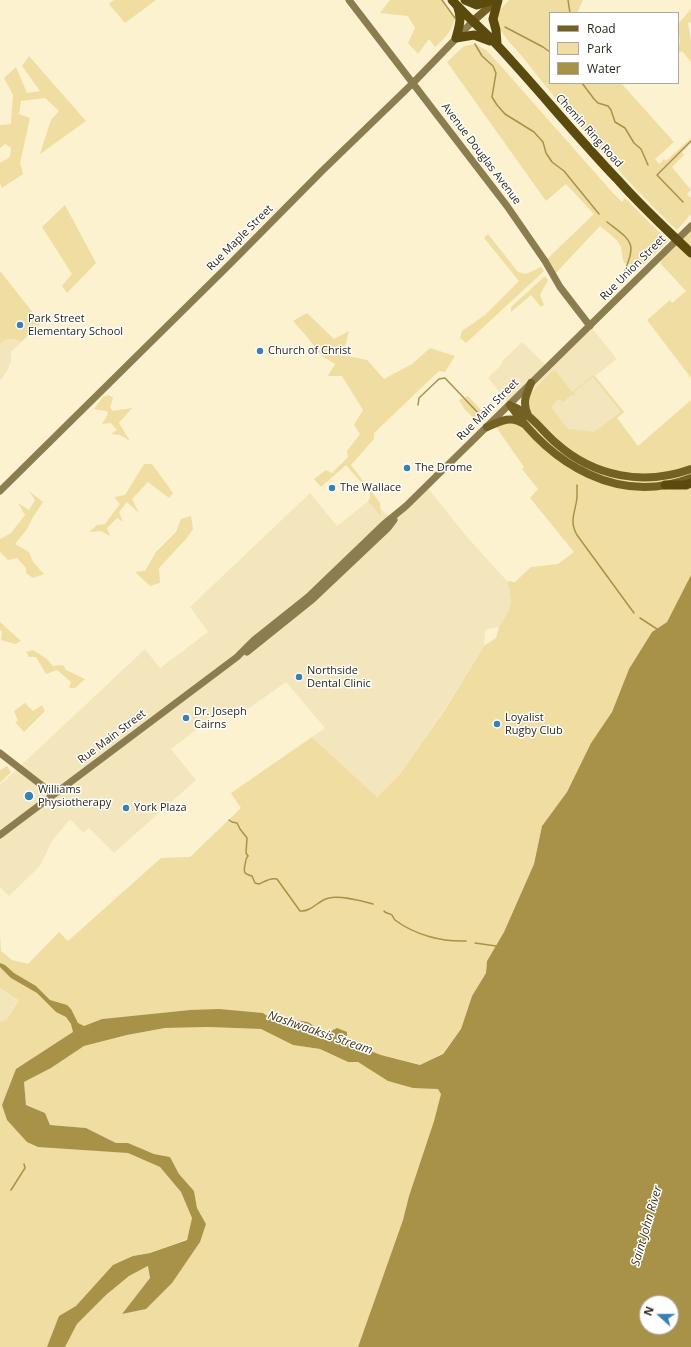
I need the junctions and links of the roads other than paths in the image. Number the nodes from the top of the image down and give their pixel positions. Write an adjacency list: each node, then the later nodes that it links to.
1 (349, 0): 7 (street, Avenue Douglas Avenue)
2 (496, 0): 3 (highway); 4 (main road, Rue Maple Street); 6 (highway)
3 (459, 2): 4 (highway, Chemin Ring Road); 5 (highway)
4 (473, 21): 5 (street, Rue Maple Street); 6 (highway, Chemin Ring Road)
5 (456, 38): 6 (highway); 7 (street, Rue Maple Street)
6 (496, 44): 9 (highway, Chemin Ring Road)
7 (413, 83): 10 (street, Avenue Douglas Avenue); 19 (street, Rue Maple Street)
8 (691, 226): 10 (street, Rue Union Street)
9 (689, 251)
10 (590, 326): 11 (street, Rue Main Street)
11 (531, 383): 12 (street, Rue Main Street); 13 (main road)
12 (510, 404): 13 (main road); 14 (street, Rue Main Street)
13 (527, 422): 14 (main road); 15 (main road); 18 (main road)
14 (487, 427): 21 (street, Rue Main Street)
15 (691, 469)
16 (691, 478): 18 (main road)
17 (691, 483): 18 (highway)
18 (665, 485)
19 (0, 491)
20 (0, 753): 21 (street)
21 (53, 794): 22 (street, Rue Main Street)
22 (0, 835)

